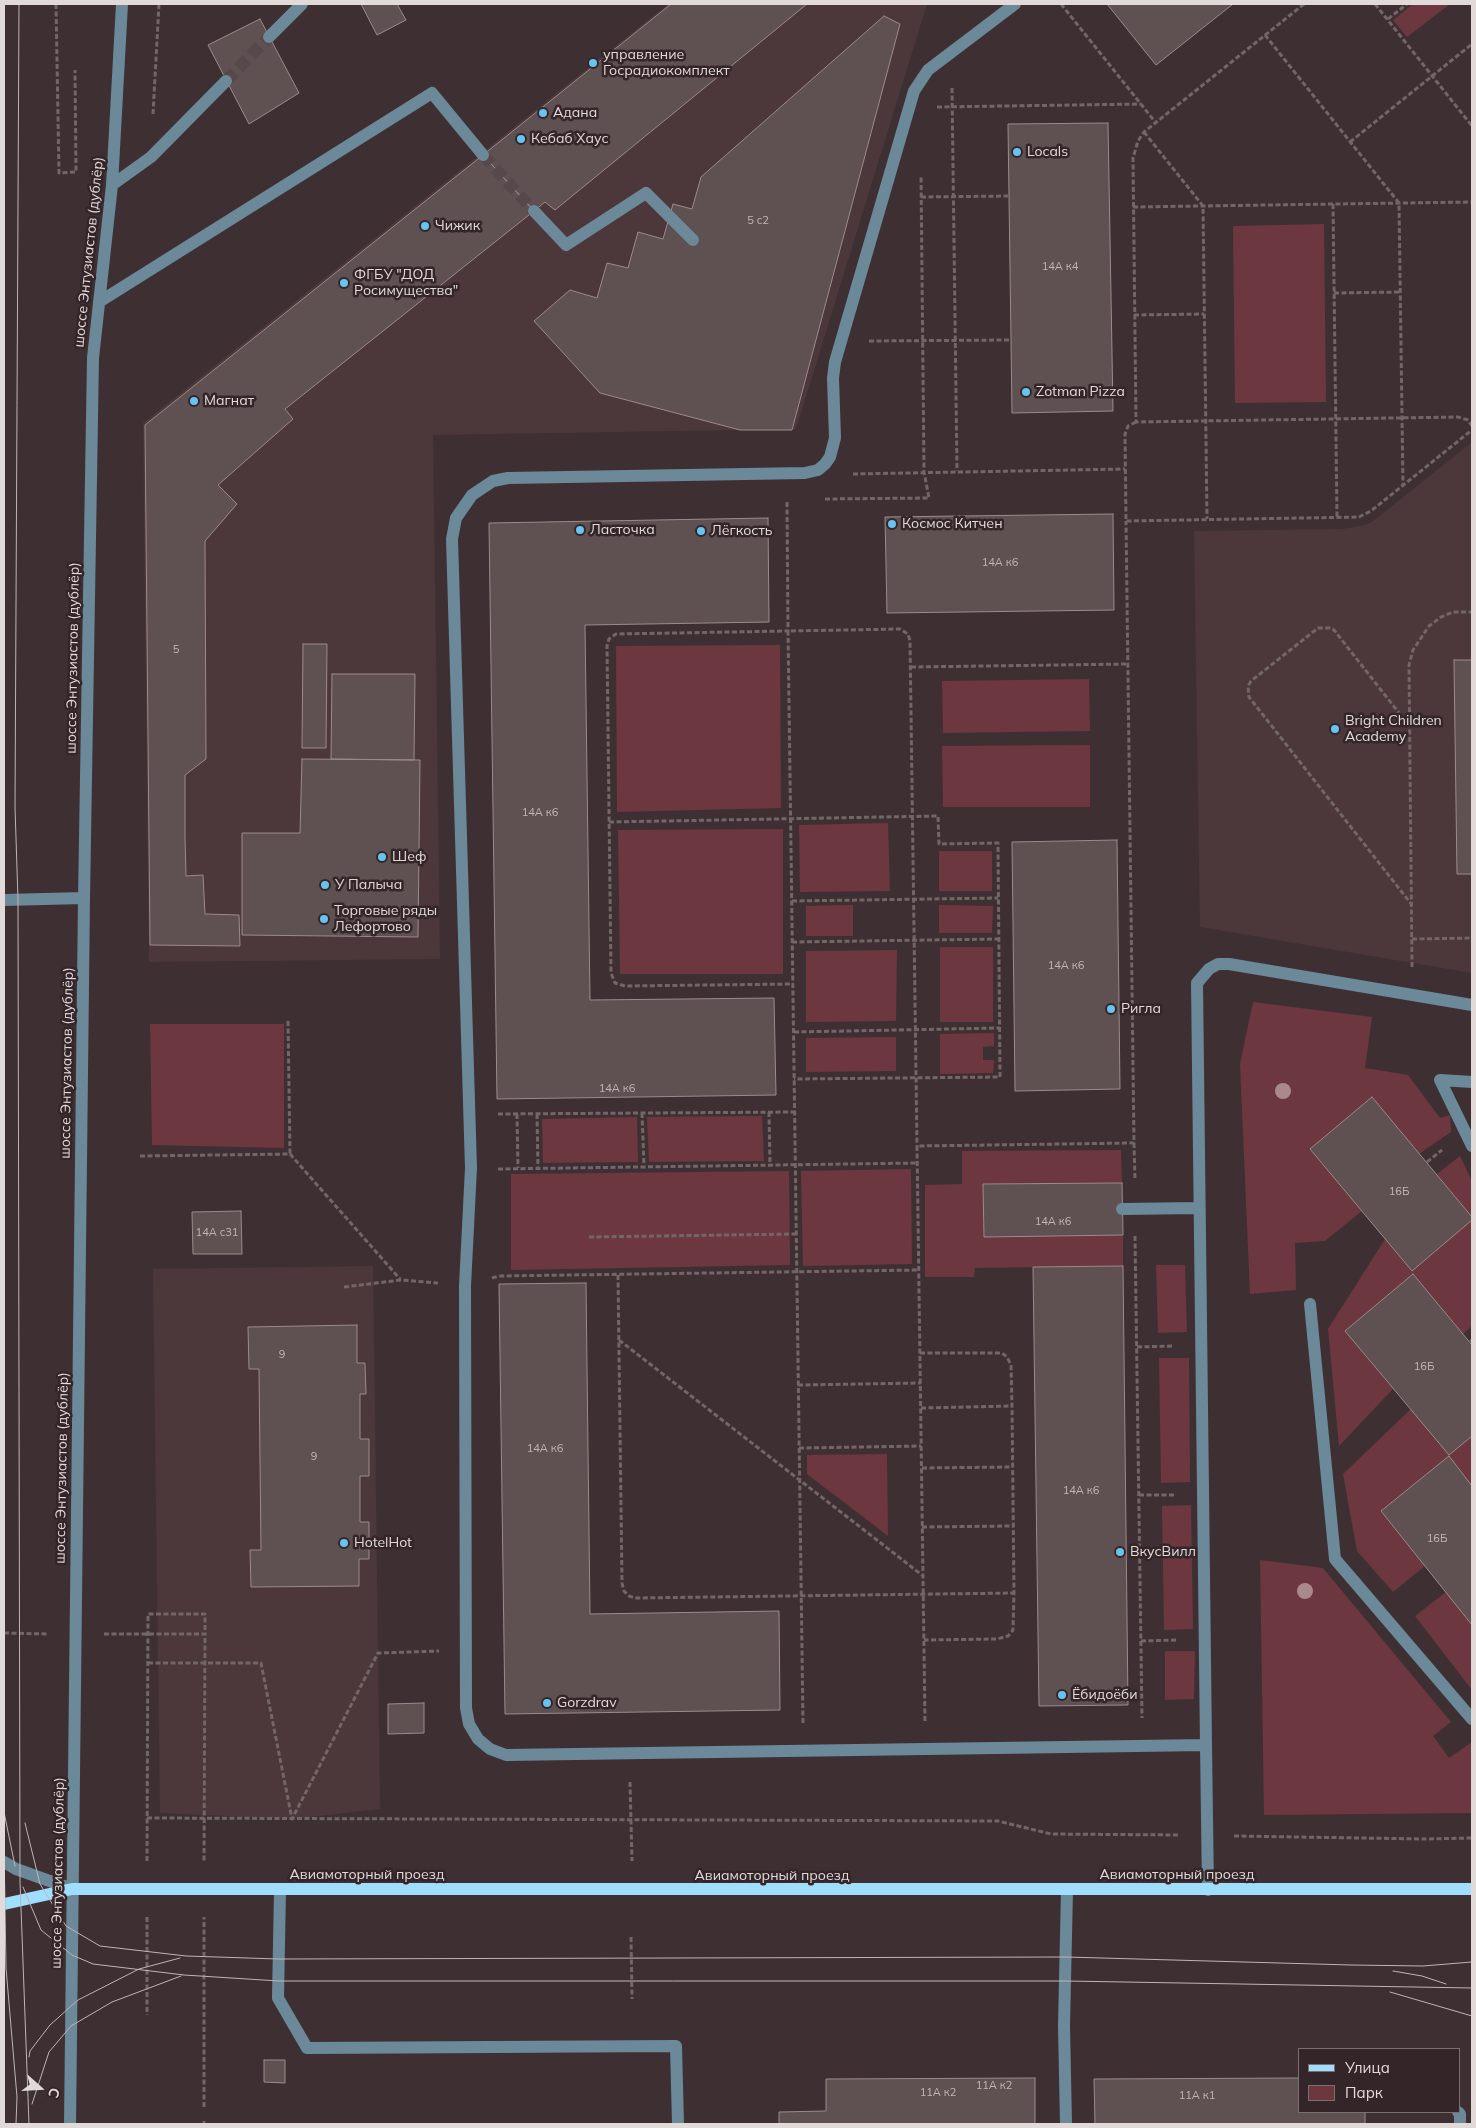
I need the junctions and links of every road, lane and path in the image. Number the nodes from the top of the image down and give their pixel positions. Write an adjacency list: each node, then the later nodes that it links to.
1 (56, 4): 15 (path)
2 (122, 4): 28 (street, шоссе Энтузиастов (дублёр))
3 (159, 4): 26 (path)
4 (302, 4): 12 (street)
5 (1014, 4): 14 (street)
6 (1061, 4): 18 (path)
7 (1304, 4): 11 (path)
8 (1375, 4): 10 (path)
9 (1407, 4): 10 (path)
10 (1387, 19): 16 (path)
11 (1265, 35): 21 (path); 24 (path)
12 (269, 37)
13 (1472, 44): 16 (path)
14 (951, 52): 19 (path); 20 (street)
15 (75, 70)
16 (1433, 76): 22 (path); 24 (path)
17 (226, 81): 26 (street)
18 (1141, 104): 19 (path); 21 (path)
19 (952, 107): 20 (path); 31 (path)
20 (909, 108): 45 (street)
21 (1156, 123): 23 (path)
22 (1472, 126)
23 (1144, 132): 35 (path); 36 (path)
24 (1350, 142): 33 (path)
25 (483, 155): 41 (street)
26 (151, 157): 28 (street)
27 (920, 167): 30 (path)
28 (112, 184): 41 (street, шоссе Энтузиастов (дублёр))
29 (1009, 196): 31 (path)
30 (921, 197): 31 (path); 46 (path)
31 (954, 197): 47 (path)
32 (1472, 202): 33 (path)
33 (1399, 203): 34 (path); 39 (path)
34 (1333, 204): 35 (path); 40 (path)
35 (1203, 206): 36 (path); 42 (path)
36 (1133, 207): 43 (path)
37 (534, 211): 38 (street)
38 (693, 240)
39 (1400, 292): 40 (path); 48 (path)
40 (1334, 293): 49 (path)
41 (99, 302): 71 (street, шоссе Энтузиастов (дублёр))
42 (1204, 314): 43 (path); 50 (path)
43 (1134, 315): 51 (path)
44 (1011, 340): 47 (path)
45 (841, 341): 46 (path); 54 (street)
46 (923, 341): 47 (path); 57 (path)
47 (955, 341): 56 (path)
48 (1402, 418): 49 (path); 52 (path); 58 (path)
49 (1336, 419): 50 (path); 60 (path)
50 (1206, 421): 51 (path); 61 (path)
51 (1136, 422): 55 (path)
52 (1472, 426)
53 (1472, 430): 58 (path)
54 (825, 464): 57 (path); 107 (street)
55 (1125, 469): 56 (path); 62 (path)
56 (957, 471): 57 (path)
57 (924, 472)
58 (1402, 486): 60 (path)
59 (787, 518): 64 (path)
60 (1337, 518): 61 (path)
61 (1207, 519): 62 (path)
62 (1126, 521): 65 (path)
63 (1472, 612): 67 (path)
64 (788, 631): 66 (path); 69 (path); 70 (path)
65 (1128, 664): 66 (path); 98 (path)
66 (911, 667): 68 (path)
67 (1410, 727): 76 (path); 76 (path)
68 (912, 817): 69 (path); 72 (path); 73 (path)
69 (791, 818): 70 (path); 75 (path)
70 (610, 822): 83 (path)
71 (84, 898): 74 (street); 161 (street, шоссе Энтузиастов (дублёр))
72 (998, 898): 73 (path); 78 (path)
73 (914, 899): 75 (path); 80 (path)
74 (4, 900)
75 (792, 901): 81 (path)
76 (1412, 905): 79 (path)
77 (1472, 938): 79 (path)
78 (998, 939): 80 (path); 86 (path)
79 (1412, 939): 82 (path)
80 (914, 941): 81 (path); 87 (path)
81 (792, 942): 83 (path)
82 (1412, 964)
83 (793, 984): 88 (path)
84 (1472, 1005): 110 (street)
85 (288, 1022): 101 (path)
86 (1000, 1028): 87 (path); 89 (path)
87 (915, 1030): 88 (path); 89 (path)
88 (794, 1032): 90 (path)
89 (916, 1078): 90 (path); 99 (path)
90 (794, 1079): 93 (path)
91 (1472, 1082): 100 (street)
92 (769, 1112): 93 (path); 94 (path); 105 (path)
93 (795, 1112): 104 (path)
94 (642, 1113): 97 (path); 106 (path)
95 (497, 1114): 96 (path)
96 (517, 1114): 97 (path); 108 (path)
97 (537, 1114): 109 (path)
98 (1134, 1143): 99 (path); 111 (path)
99 (917, 1146): 103 (path)
100 (1472, 1146)
101 (290, 1154): 102 (path); 117 (path)
102 (140, 1156)
103 (917, 1163): 104 (path); 114 (path)
104 (796, 1164): 105 (path); 112 (path)
105 (770, 1165): 106 (path)
106 (644, 1167): 109 (path)
107 (471, 1168): 108 (path); 118 (street)
108 (518, 1168): 109 (path)
109 (538, 1168)
110 (1198, 1208): 111 (street); 122 (street)
111 (1129, 1209): 123 (path)
112 (796, 1234): 113 (path); 115 (path)
113 (590, 1237)
114 (919, 1270): 115 (path); 124 (path)
115 (797, 1272): 116 (path); 126 (path)
116 (618, 1275): 118 (path); 121 (path)
117 (400, 1280): 118 (path); 119 (path)
118 (465, 1286): 154 (street)
119 (344, 1287)
120 (1310, 1304): 151 (street)
121 (618, 1340): 133 (path); 141 (path)
122 (1201, 1345): 123 (path); 134 (street)
123 (1137, 1347): 135 (path)
124 (920, 1353): 125 (path); 127 (path)
125 (921, 1383): 126 (path); 128 (path)
126 (798, 1385): 130 (path)
127 (1012, 1406): 128 (path); 131 (path)
128 (921, 1408): 129 (path)
129 (921, 1446): 130 (path); 132 (path)
130 (799, 1448): 133 (path)
131 (1012, 1467): 132 (path); 136 (path)
132 (922, 1468): 137 (path)
133 (799, 1480): 138 (path); 141 (path)
134 (1203, 1494): 135 (path); 147 (street)
135 (1138, 1495): 148 (path)
136 (1014, 1526): 137 (path); 139 (path)
137 (922, 1527): 138 (path)
138 (923, 1575): 140 (path)
139 (1014, 1592): 140 (path); 146 (path)
140 (923, 1594): 141 (path); 146 (path)
141 (801, 1596): 150 (path)
142 (4, 1634): 143 (path)
143 (52, 1634)
144 (100, 1634): 145 (path)
145 (205, 1634): 155 (path); 160 (path)
146 (924, 1640): 149 (path)
147 (1205, 1640): 148 (path); 152 (street)
148 (1141, 1641): 153 (path)
149 (925, 1708)
150 (802, 1710)
151 (1472, 1719)
152 (1206, 1745): 153 (street); 156 (street)
153 (1142, 1746): 154 (street)
154 (630, 1753): 155 (path)
155 (630, 1820): 156 (path); 159 (path)
156 (1208, 1835): 157 (path); 164 (street)
157 (1472, 1838)
158 (4, 1862): 161 (street)
159 (632, 1864)
160 (204, 1870)
161 (72, 1889): 162 (main road, Авиамоторный проезд); 166 (main road, Авиамоторный проезд); 171 (street, шоссе Энтузиастов (дублёр))
162 (280, 1890): 163 (main road, Авиамоторный проезд); 172 (street)
163 (1067, 1890): 164 (main road, Авиамоторный проезд); 173 (street)
164 (1208, 1890): 165 (main road, Авиамоторный проезд)
165 (1472, 1890)
166 (4, 1904)
167 (204, 1910): 170 (path)
168 (631, 1937): 169 (path)
169 (632, 1999)
170 (204, 2107)
171 (70, 2124)
172 (678, 2124)
173 (1066, 2124)

